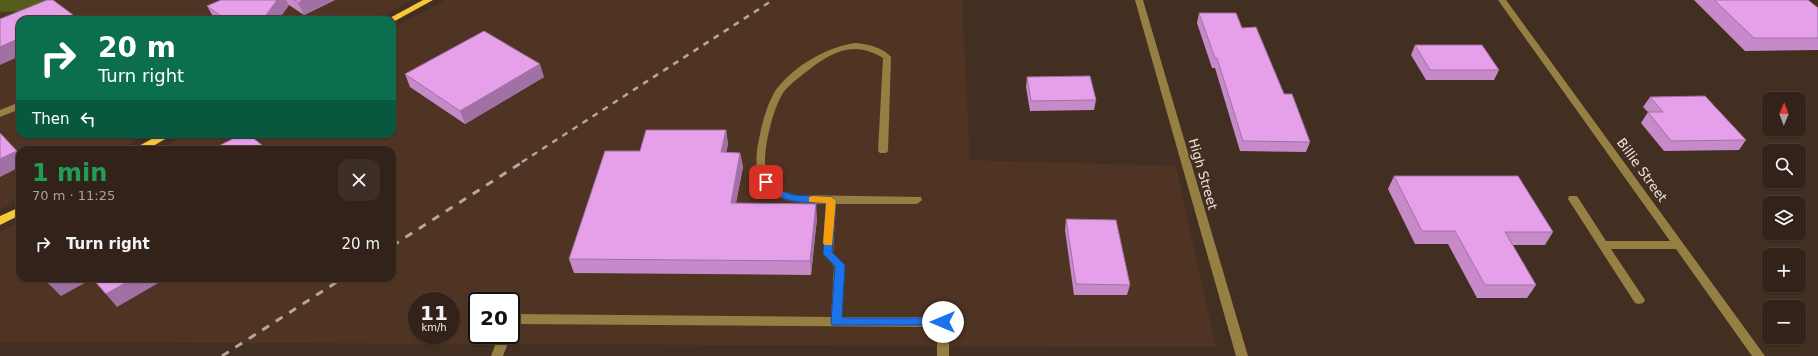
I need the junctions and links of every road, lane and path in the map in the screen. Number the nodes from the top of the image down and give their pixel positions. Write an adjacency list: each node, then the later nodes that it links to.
1 (429, 0): 4 (main road)
2 (1139, 0): 23 (street, High Street)
3 (1502, 0): 15 (street, Billie Street)
4 (396, 17)
5 (16, 107): 6 (street)
6 (0, 114)
7 (161, 138): 8 (main road)
8 (146, 146)
9 (883, 151): 10 (street)
10 (831, 200): 11 (street); 19 (street)
11 (917, 200)
12 (1573, 200): 16 (street)
13 (16, 213): 14 (main road)
14 (0, 221)
15 (1679, 245): 16 (street); 24 (street, Billie Street)
16 (1604, 246): 17 (street)
17 (1639, 300)
18 (520, 319): 19 (street)
19 (836, 322): 22 (street)
20 (501, 344): 21 (street)
21 (496, 356)
22 (943, 356)
23 (1242, 356)
24 (1759, 356)

